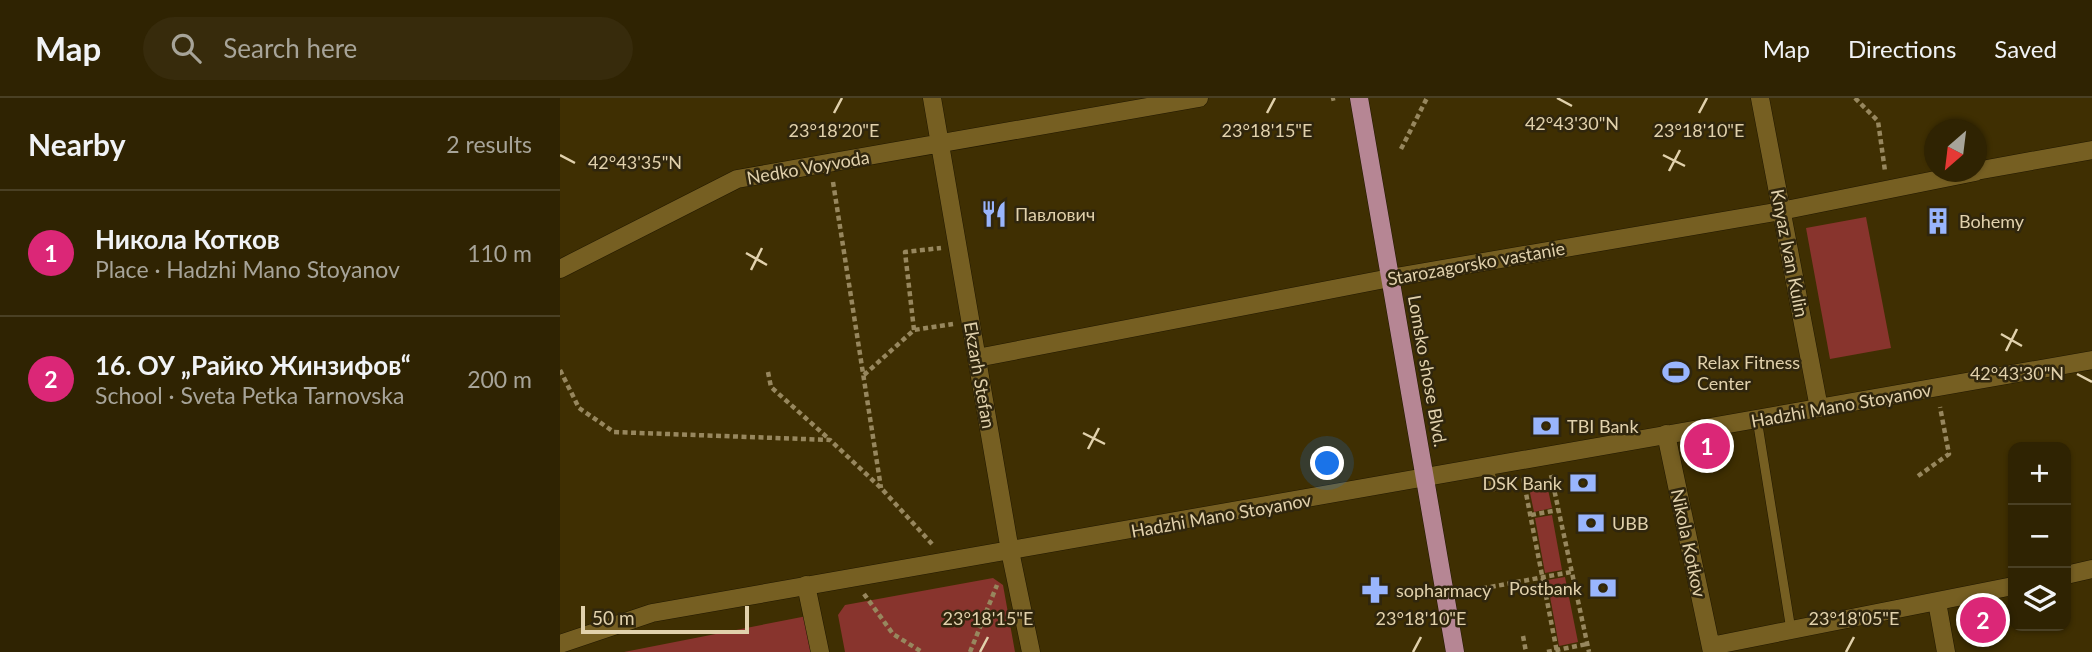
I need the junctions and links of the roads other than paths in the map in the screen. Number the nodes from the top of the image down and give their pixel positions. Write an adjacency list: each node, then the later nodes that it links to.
1 (932, 98): 5 (street, Ekzarh Stefan)
2 (1199, 98): 5 (street, Nedko Voyvoda)
3 (1359, 98): 11 (main road, Lomsko shose Blvd.)
4 (1760, 98): 9 (street, Knyaz Ivan Kulin)
5 (940, 144): 10 (street, Nedko Voyvoda); 12 (street, Ekzarh Stefan)
6 (2092, 150): 7 (street, Starozagorsko vastanie)
7 (1987, 169)
8 (1924, 182): 9 (street, Starozagorsko vastanie)
9 (1781, 211): 11 (street, Starozagorsko vastanie); 14 (street, Knyaz Ivan Kulin)
10 (560, 269)
11 (1390, 278): 12 (street, Starozagorsko vastanie); 18 (main road, Lomsko shose Blvd.)
12 (977, 358): 20 (street, Ekzarh Stefan)
13 (2092, 360): 14 (street, Hadzhi Mano Stoyanov)
14 (1819, 408): 15 (street, Hadzhi Mano Stoyanov)
15 (1757, 419): 16 (street, Hadzhi Mano Stoyanov); 26 (lane)
16 (1666, 434): 17 (street, Hadzhi Mano Stoyanov); 28 (street, Nikola Kotkov)
17 (1488, 465): 18 (street, Hadzhi Mano Stoyanov); 19 (lane)
18 (1425, 475): 20 (street, Hadzhi Mano Stoyanov); 31 (main road, Lomsko shose Blvd.)
19 (1494, 487)
20 (1010, 551): 23 (street, Hadzhi Mano Stoyanov); 30 (street, Ekzarh Stefan)
21 (2092, 569): 22 (street)
22 (2071, 574)
23 (806, 584): 27 (street, Hadzhi Mano Stoyanov); 29 (street)
24 (2008, 587): 25 (street)
25 (1937, 602): 26 (street); 32 (street)
26 (1791, 630): 28 (street)
27 (560, 644)
28 (1712, 649)
29 (820, 652)
30 (1031, 652)
31 (1455, 652)
32 (1946, 652)

